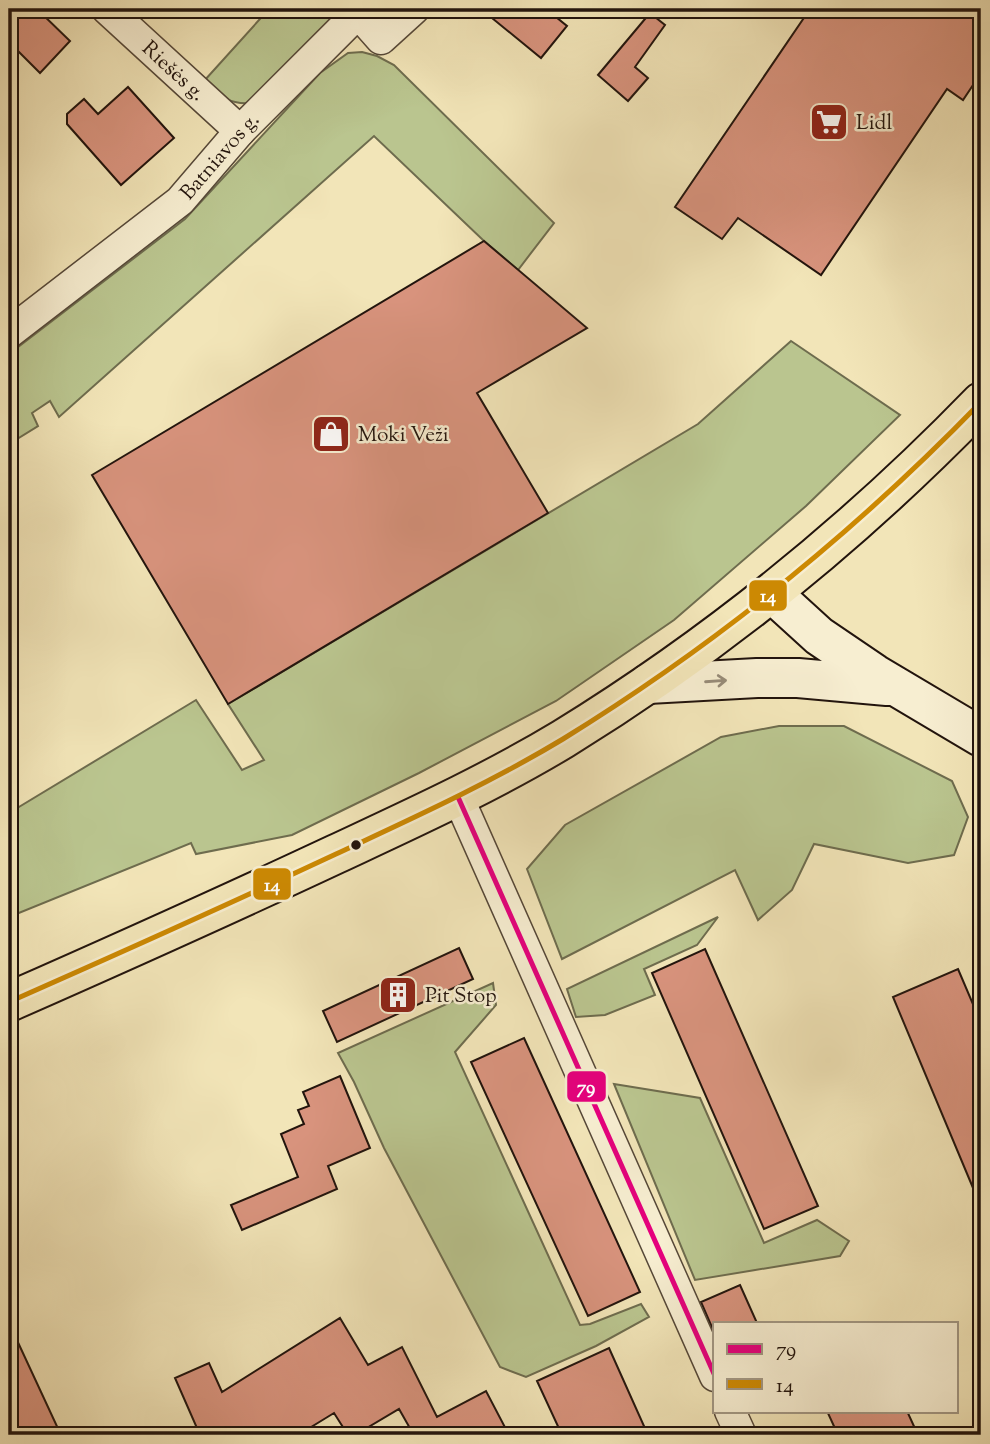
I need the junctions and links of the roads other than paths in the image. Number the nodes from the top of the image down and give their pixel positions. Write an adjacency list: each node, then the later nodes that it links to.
1 (107, 9): 3 (street, Riešės g.)
2 (414, 9): 3 (street, Batniavos g.)
3 (240, 131): 4 (street, Batniavos g.)
4 (9, 333)
5 (981, 402): 6 (main road)
6 (773, 594): 7 (main road); 8 (main road)
7 (648, 684): 8 (main road, one-way to 8); 10 (main road)
8 (892, 686): 9 (main road)
9 (981, 737)
10 (458, 797): 11 (main road); 12 (street)
11 (9, 1002)
12 (713, 1371)
13 (730, 1412): 14 (street)
14 (741, 1435)

